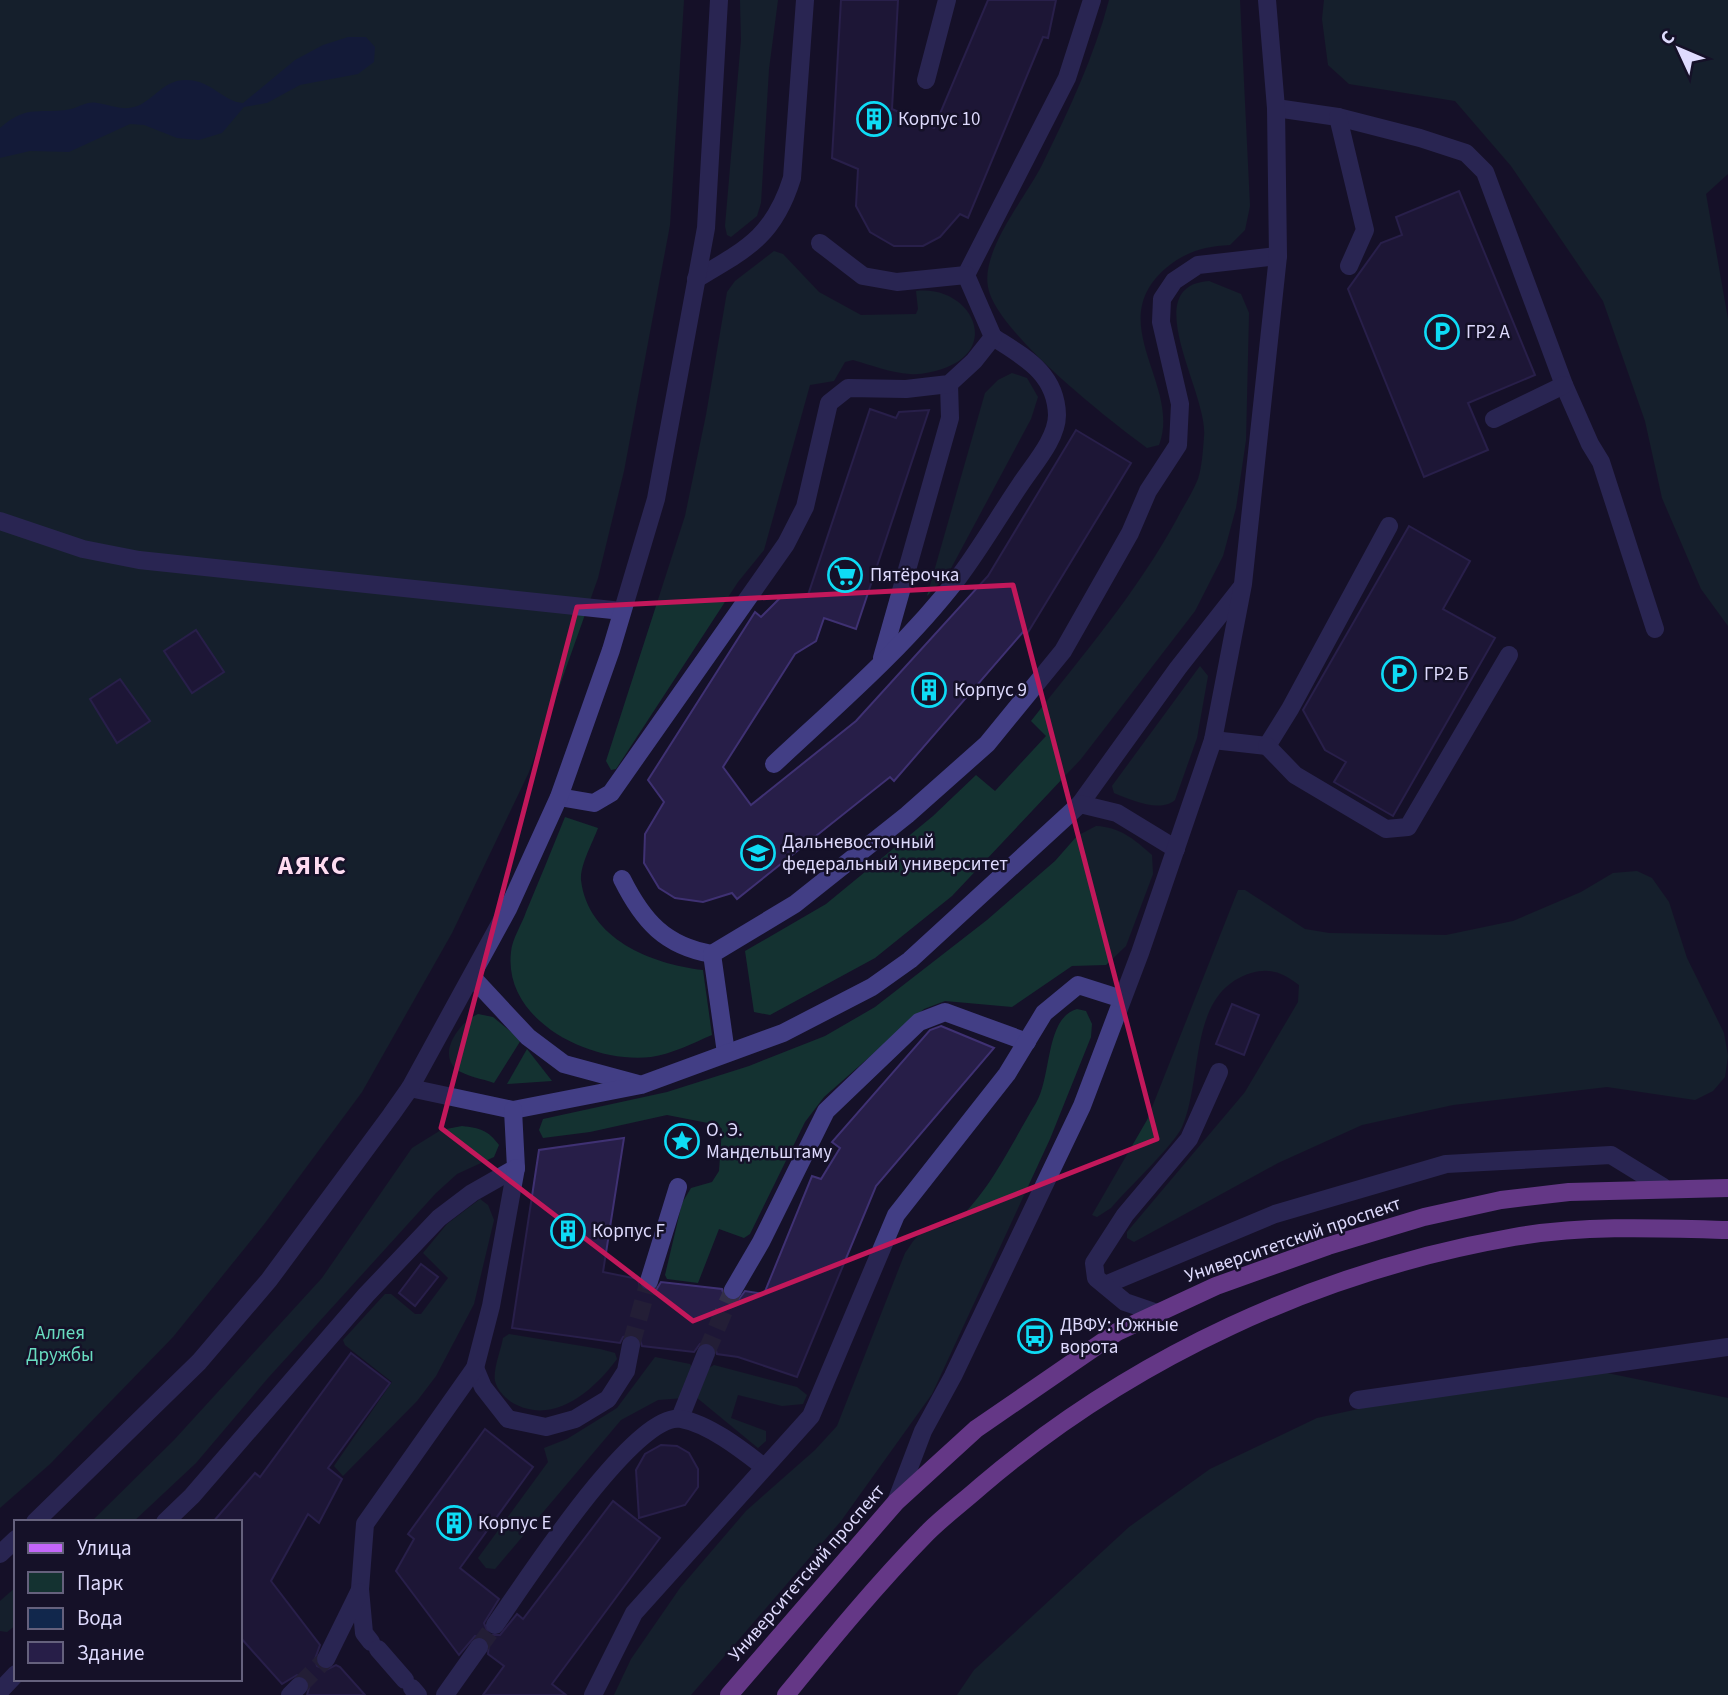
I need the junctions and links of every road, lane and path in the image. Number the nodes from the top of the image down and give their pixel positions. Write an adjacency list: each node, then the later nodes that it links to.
1 (719, 0): 13 (street)
2 (804, 0): 13 (street)
3 (947, 0): 6 (street)
4 (1092, 0): 12 (street)
5 (1267, 0): 7 (street)
6 (926, 80)
7 (1276, 108): 8 (street); 10 (street)
8 (1338, 117): 11 (street); 16 (street)
9 (820, 243): 12 (street)
10 (1278, 256): 20 (street); 32 (street)
11 (1349, 266)
12 (966, 275): 14 (street)
13 (696, 279): 21 (street)
14 (993, 337): 15 (street); 24 (street)
15 (949, 384): 24 (street); 28 (street)
16 (1564, 385): 17 (street); 22 (street)
17 (1494, 419)
18 (0, 521): 21 (street)
19 (1389, 526): 26 (street)
20 (1243, 584): 25 (street); 29 (street)
21 (622, 611): 28 (street)
22 (1655, 629)
23 (1509, 655): 26 (street)
24 (880, 664): 27 (street)
25 (1213, 740): 26 (street); 30 (street)
26 (1267, 746)
27 (774, 764)
28 (559, 797): 33 (street)
29 (1080, 804): 30 (street); 36 (street)
30 (1176, 849): 34 (street)
31 (622, 880): 32 (street)
32 (712, 954): 36 (street)
33 (472, 977): 38 (street); 39 (street)
34 (1122, 999): 35 (street); 57 (street)
35 (1027, 1042): 48 (street); 56 (street)
36 (726, 1053): 38 (street)
37 (1219, 1072): 47 (street)
38 (642, 1085): 40 (street)
39 (410, 1088): 40 (street); 58 (street)
40 (513, 1110): 41 (street)
41 (516, 1168): 53 (street); 59 (street)
42 (678, 1187): 46 (street)
43 (1662, 1188): 44 (main road, Университетский проспект); 47 (street); 49 (main road, Университетский проспект)
44 (1728, 1188)
45 (1728, 1230): 70 (main road)
46 (649, 1281)
47 (1105, 1285): 49 (street)
48 (733, 1290)
49 (1157, 1313): 57 (main road, Университетский проспект)
50 (631, 1345): 53 (street)
51 (1728, 1347): 54 (street)
52 (706, 1353): 55 (street)
53 (475, 1368): 62 (street)
54 (1357, 1400)
55 (680, 1418): 56 (street); 63 (street)
56 (764, 1466): 68 (street)
57 (896, 1502): 69 (main road, Университетский проспект)
58 (37, 1520)
59 (167, 1520)
60 (14, 1541): 61 (street)
61 (0, 1554)
62 (360, 1589): 65 (street); 66 (street)
63 (495, 1625)
64 (479, 1647): 67 (street)
65 (326, 1659)
66 (412, 1688)
67 (445, 1695)
68 (593, 1695)
69 (729, 1695)
70 (786, 1695)

